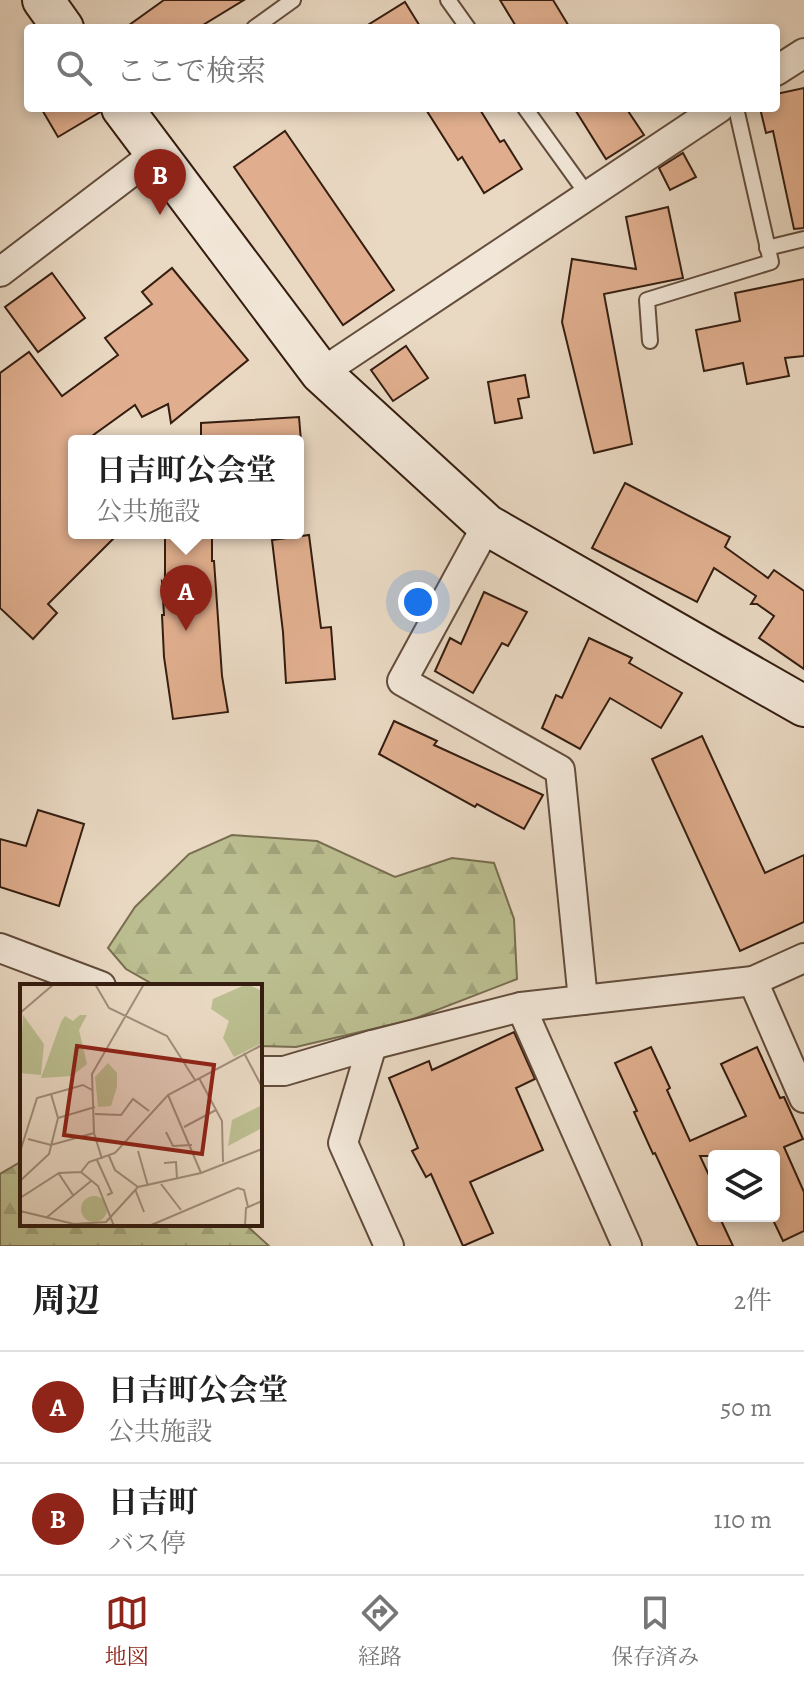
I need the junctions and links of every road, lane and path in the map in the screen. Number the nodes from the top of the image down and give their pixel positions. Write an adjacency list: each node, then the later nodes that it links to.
1 (43, 0): 4 (street)
2 (293, 0): 5 (lane)
3 (448, 0): 6 (lane)
4 (60, 24)
5 (260, 24)
6 (465, 24)
7 (804, 53): 8 (street)
8 (780, 68)
9 (132, 112): 13 (street)
10 (528, 112): 14 (lane)
11 (713, 112): 14 (street)
12 (737, 112): 16 (lane)
13 (155, 154): 17 (street); 19 (street)
14 (587, 194): 19 (street)
15 (804, 239): 16 (lane)
16 (767, 248): 18 (lane)
17 (0, 272)
18 (650, 341)
19 (321, 373): 20 (street)
20 (487, 525): 21 (street); 26 (street)
21 (804, 706)
22 (0, 948): 25 (street)
23 (804, 958): 24 (street)
24 (753, 981): 26 (street); 30 (street)
25 (96, 984)
26 (583, 1000): 27 (street)
27 (521, 1007): 28 (street); 32 (street)
28 (372, 1045): 29 (street); 31 (street)
29 (262, 1071)
30 (804, 1098)
31 (389, 1246)
32 (627, 1246)

